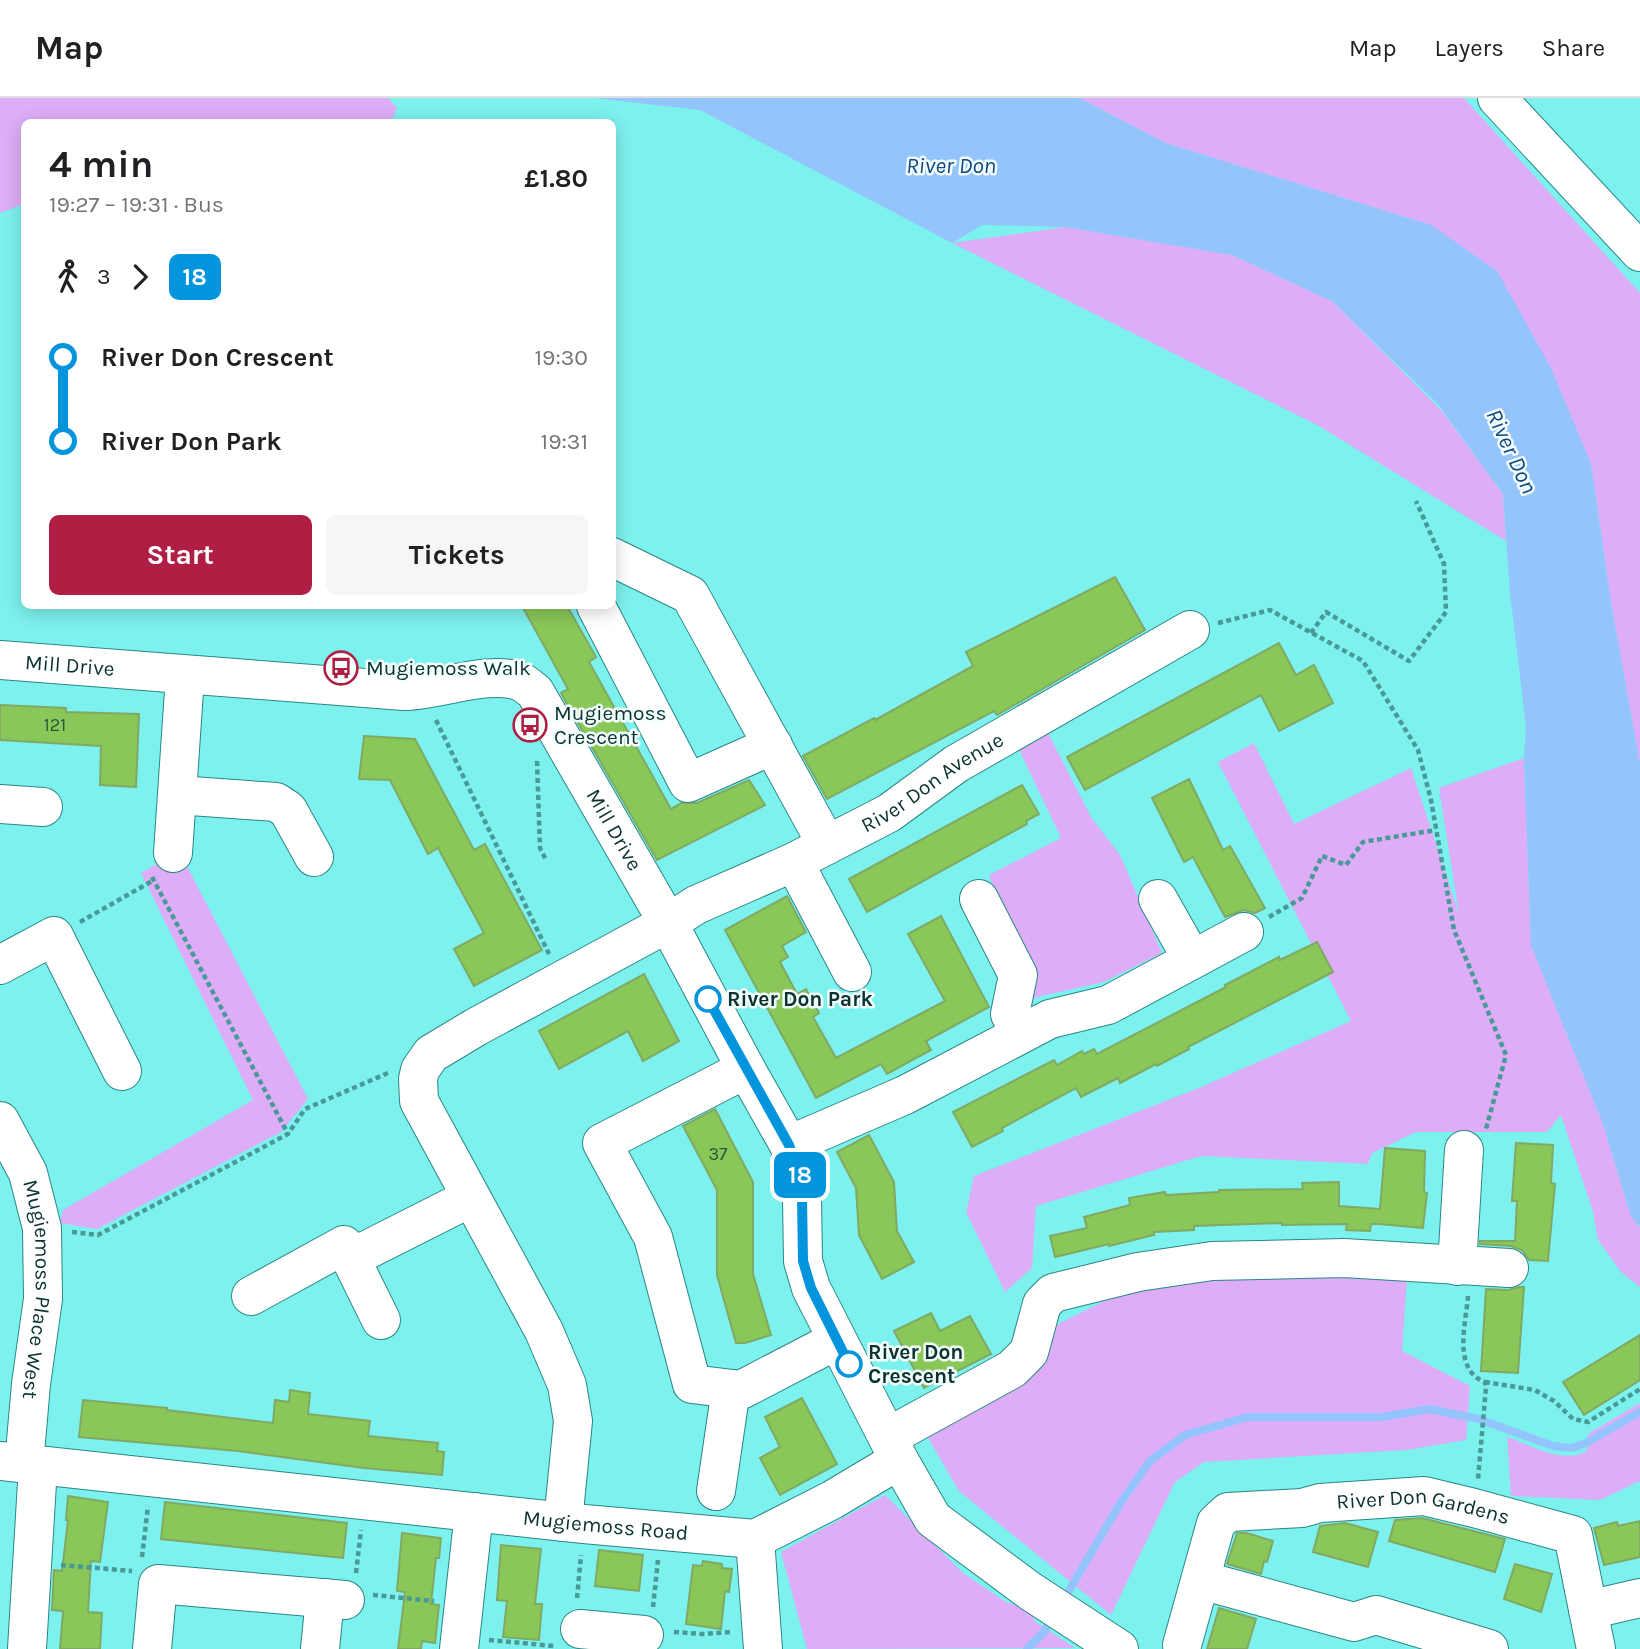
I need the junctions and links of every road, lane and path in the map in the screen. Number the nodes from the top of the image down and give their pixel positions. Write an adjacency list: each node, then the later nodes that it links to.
1 (1497, 98): 2 (street)
2 (1640, 252)
3 (1416, 501): 7 (path)
4 (616, 560): 11 (street)
5 (598, 609): 11 (street)
6 (1190, 630): 7 (path); 17 (street, River Don Avenue)
7 (1311, 632): 16 (path)
8 (0, 660): 9 (street, Mill Drive)
9 (185, 676): 13 (street); 23 (street, Mill Drive)
10 (432, 713): 29 (path)
11 (773, 745): 17 (street)
12 (544, 768): 19 (path)
13 (177, 795): 18 (street); 20 (street)
14 (0, 804): 15 (street)
15 (43, 807)
16 (1436, 830): 24 (path); 37 (path)
17 (811, 853): 23 (street, River Don Avenue); 28 (street)
18 (314, 857)
19 (546, 860)
20 (164, 867): 25 (path); 35 (path)
21 (979, 899): 30 (street)
22 (1158, 899): 26 (street)
23 (668, 923): 29 (street); 32 (street, Mill Drive)
24 (1244, 932): 26 (street)
25 (54, 936): 27 (street); 33 (street)
26 (1192, 959): 30 (street)
27 (0, 965)
28 (852, 972)
29 (561, 981): 31 (street)
30 (1020, 1034): 36 (street)
31 (431, 1054): 35 (path); 38 (street)
32 (746, 1069): 36 (street, Mill Drive); 46 (street)
33 (122, 1071)
34 (0, 1121): 39 (street, Mugiemoss Place West)
35 (288, 1134): 39 (path)
36 (789, 1145): 44 (street, Mill Drive)
37 (1464, 1150): 41 (street)
38 (470, 1198): 40 (street); 55 (street)
39 (42, 1228): 50 (street, Mugiemoss Place West)
40 (351, 1258): 42 (street); 43 (street)
41 (1484, 1267): 45 (path); 48 (street)
42 (251, 1296)
43 (381, 1320)
44 (836, 1340): 46 (street); 48 (street, Mill Drive)
45 (1485, 1382): 47 (path); 49 (path)
46 (731, 1389): 52 (street)
47 (1640, 1389)
48 (893, 1449): 57 (street); 69 (street)
49 (1480, 1459)
50 (21, 1464): 51 (street, Mugiemoss Road); 59 (street, Mugiemoss Place West)
51 (151, 1478): 53 (street, Mugiemoss Road); 58 (path)
52 (716, 1491)
53 (364, 1501): 54 (street, Mugiemoss Road); 62 (path)
54 (474, 1512): 55 (street, Mugiemoss Road); 66 (street)
55 (573, 1523): 56 (street, Mugiemoss Road); 67 (path)
56 (661, 1531): 57 (street, Mugiemoss Road); 67 (path)
57 (755, 1539): 68 (street)
58 (142, 1558)
59 (32, 1563): 60 (path); 64 (street, Mugiemoss Place West)
60 (141, 1571)
61 (1201, 1580): 65 (street, River Don Gardens); 70 (street, River Don Gardens); 74 (street)
62 (342, 1597): 66 (path); 72 (street); 73 (street)
63 (1640, 1598): 65 (street)
64 (15, 1601): 71 (street, Mugiemoss Place West)
65 (1588, 1610): 75 (street, River Don Gardens)
66 (461, 1630): 67 (path)
67 (612, 1630): 68 (path)
68 (762, 1639)
69 (1108, 1641)
70 (1182, 1645)
71 (27, 1649)
72 (152, 1649)
73 (320, 1649)
74 (1489, 1649)
75 (1596, 1649)

